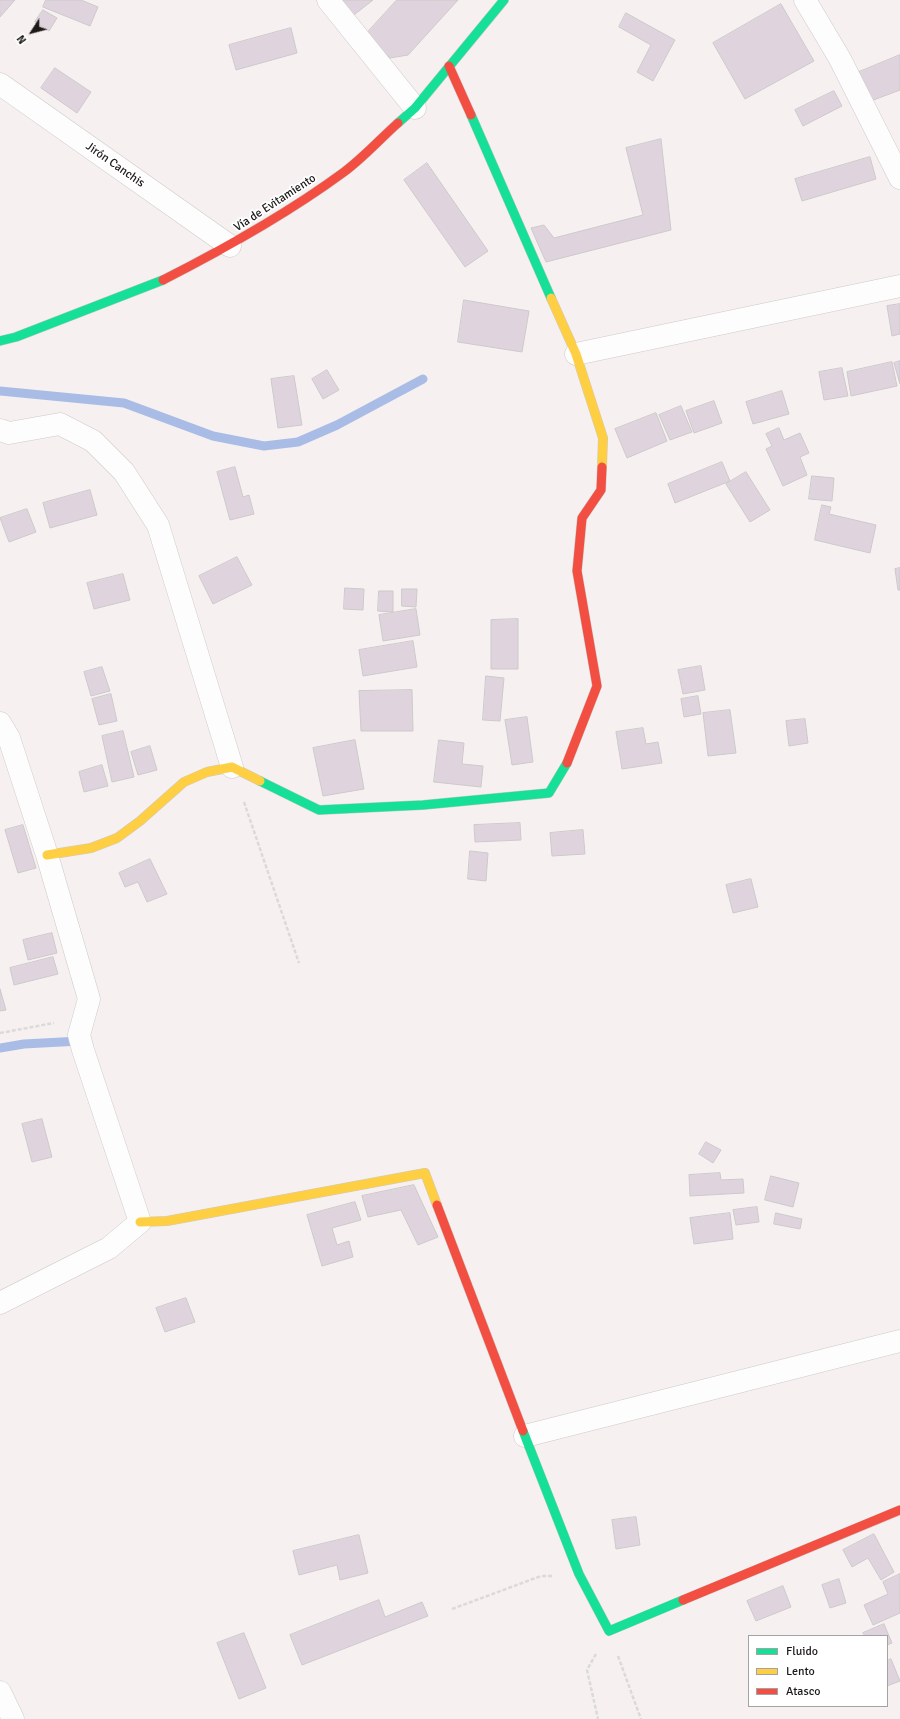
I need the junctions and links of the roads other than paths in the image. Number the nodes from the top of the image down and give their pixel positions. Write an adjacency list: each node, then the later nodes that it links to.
1 (328, 0): 6 (street)
2 (504, 0): 4 (main road, Vía de Evitamiento)
3 (805, 0): 7 (street)
4 (449, 66): 6 (main road, Vía de Evitamiento); 11 (main road)
5 (0, 84): 8 (street, Jirón Canchis)
6 (415, 108): 8 (main road, Vía de Evitamiento)
7 (900, 178)
8 (230, 246): 10 (main road, Vía de Evitamiento)
9 (900, 286): 11 (street)
10 (0, 341)
11 (576, 354): 14 (main road)
12 (0, 430): 14 (street)
13 (0, 723): 15 (street)
14 (232, 767): 15 (main road)
15 (47, 855): 16 (street)
16 (140, 1222): 17 (street); 19 (main road)
17 (0, 1303)
18 (900, 1342): 19 (street)
19 (524, 1436): 20 (main road)
20 (900, 1510)
21 (0, 1692): 22 (street)
22 (13, 1719)

